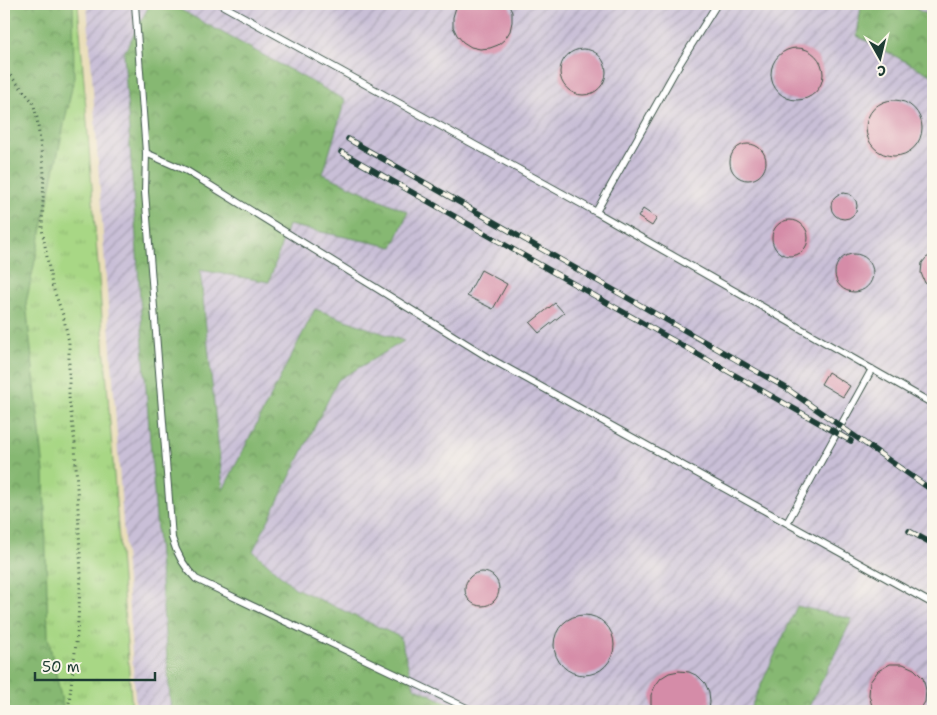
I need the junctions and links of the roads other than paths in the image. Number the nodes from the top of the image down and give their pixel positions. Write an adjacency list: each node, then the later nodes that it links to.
1 (135, 4): 6 (lane)
2 (220, 4): 7 (lane)
3 (717, 4): 7 (lane)
4 (926, 4): 5 (lane)
5 (933, 8)
6 (146, 153): 10 (lane); 12 (lane)
7 (596, 212): 8 (lane)
8 (872, 369): 9 (lane); 10 (lane)
9 (933, 404)
10 (787, 523): 11 (lane)
11 (933, 604)
12 (473, 711)

